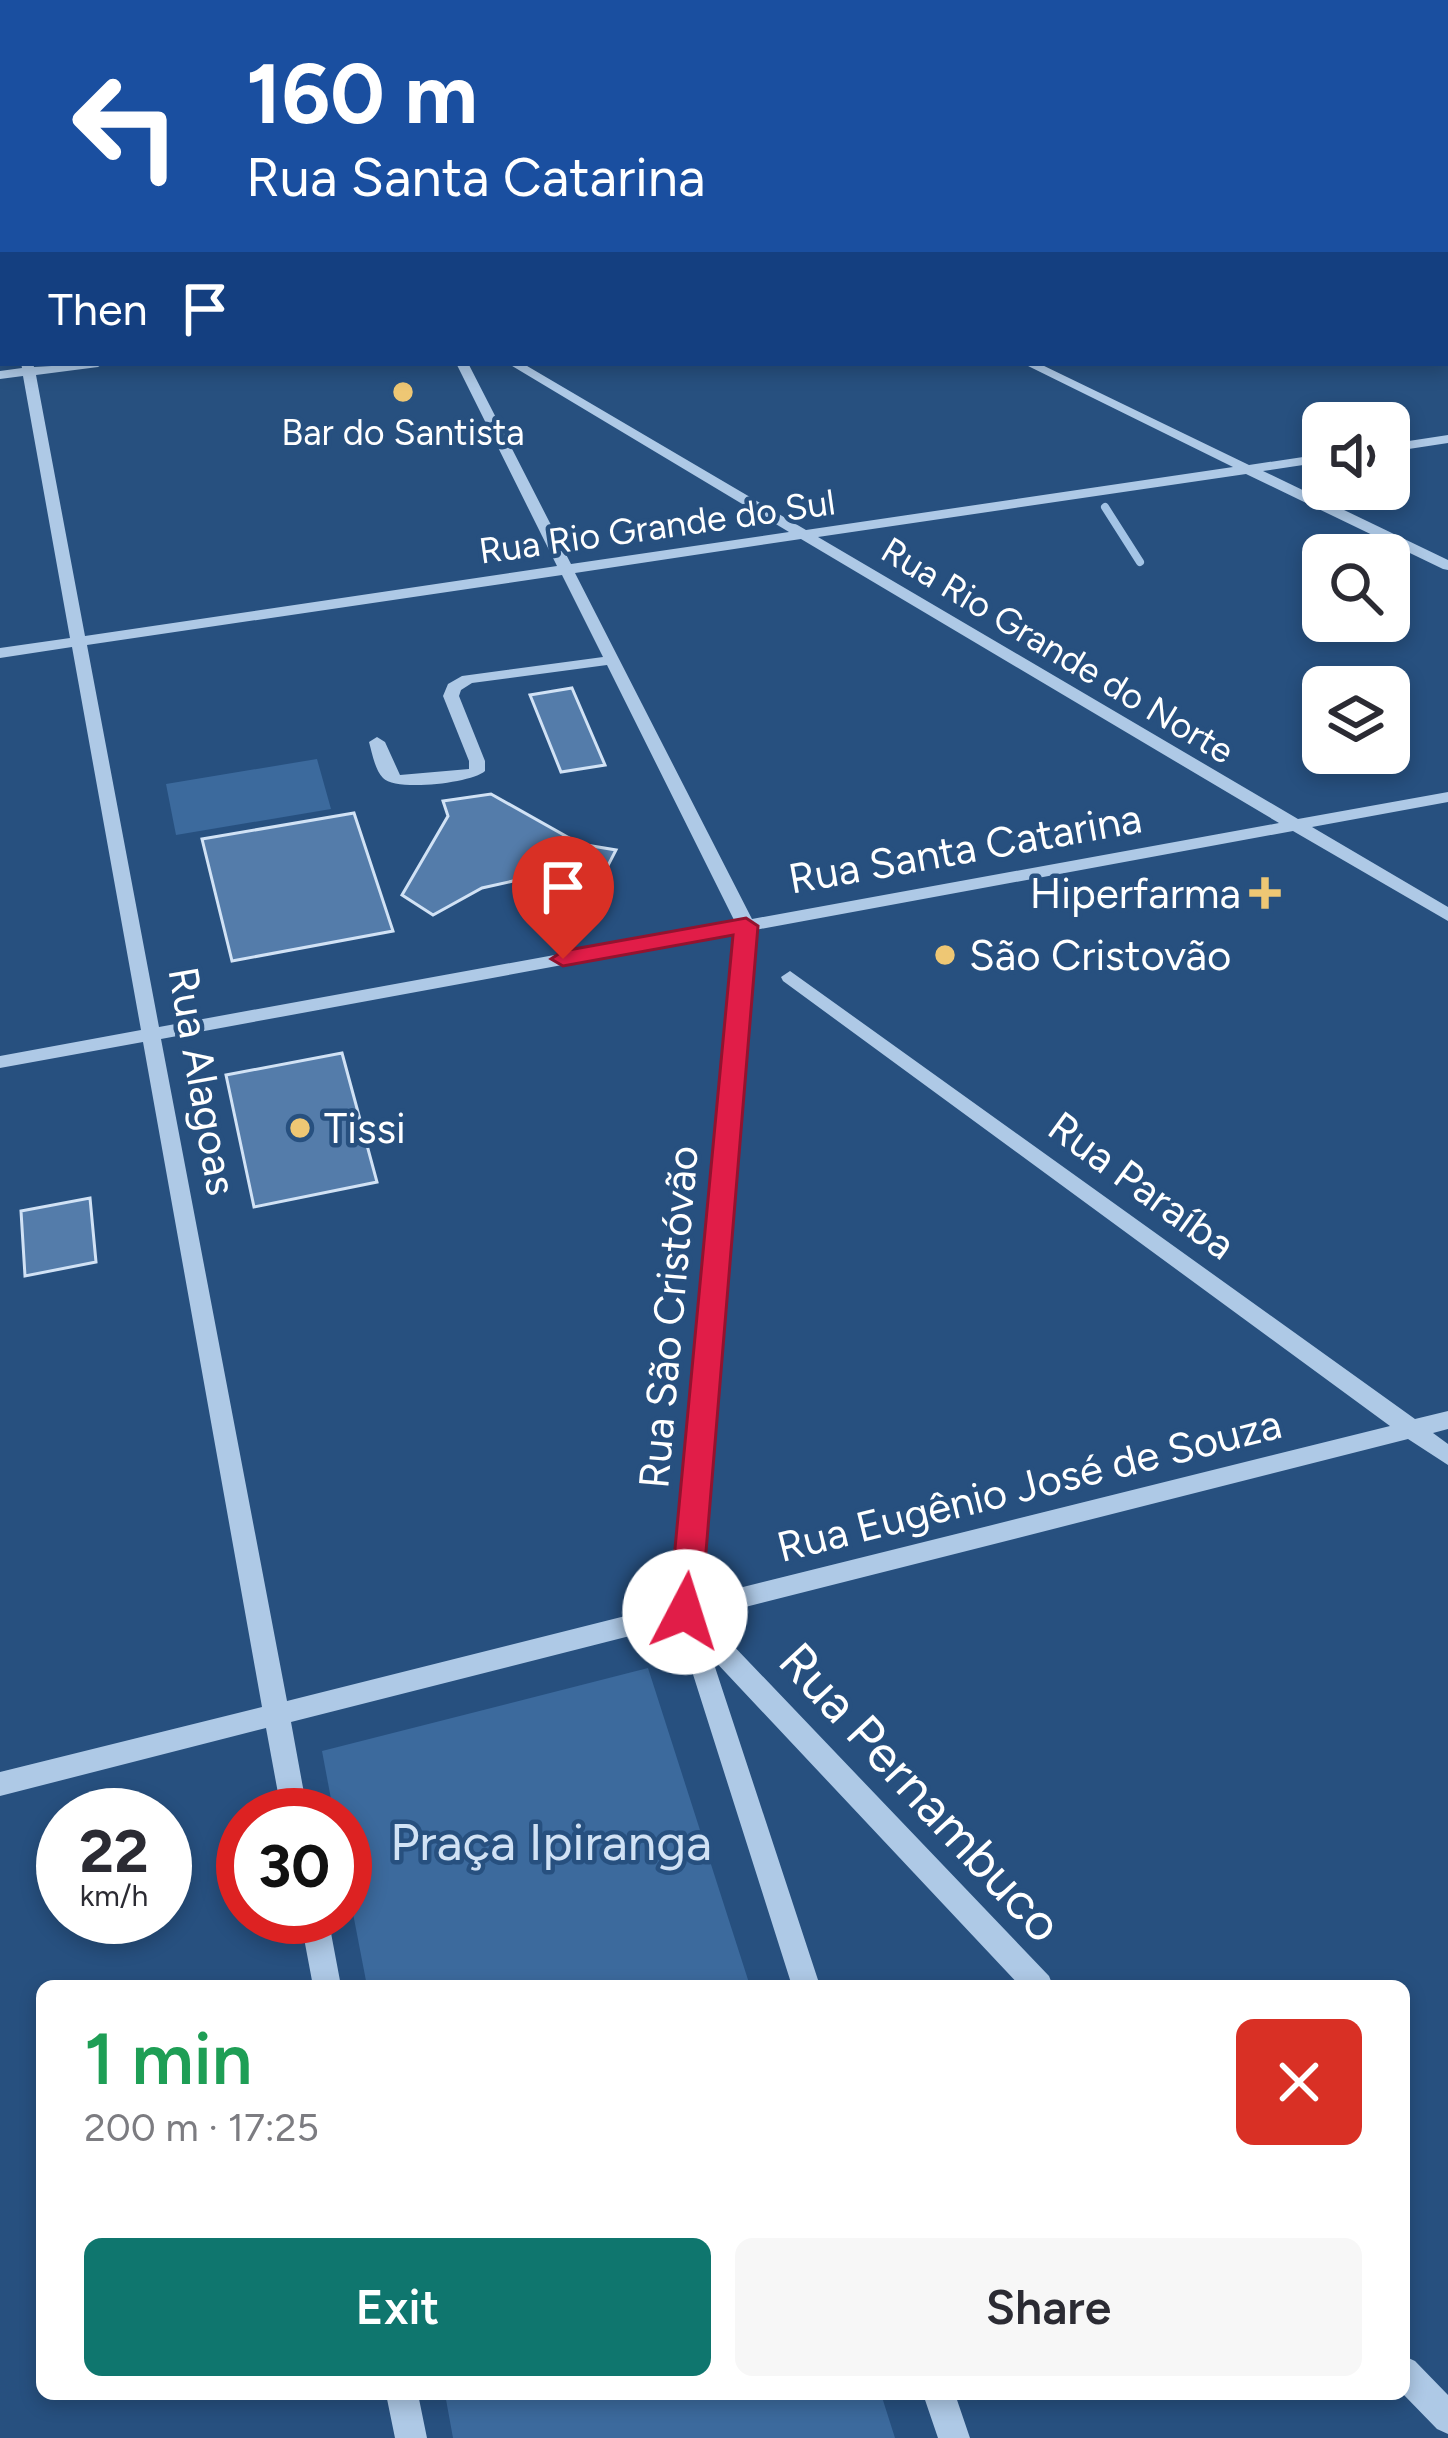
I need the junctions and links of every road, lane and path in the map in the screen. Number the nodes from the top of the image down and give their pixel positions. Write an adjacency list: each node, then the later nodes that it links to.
1 (465, 366): 12 (street)
2 (518, 366): 10 (street, Rua Rio Grande do Norte)
3 (1034, 366): 9 (street)
4 (28, 367): 5 (street); 13 (street, Rua Alagoas)
5 (0, 375)
6 (1448, 439): 7 (street)
7 (1410, 445)
8 (1302, 461): 9 (street, Rua Rio Grande do Sul)
9 (1248, 469): 10 (street, Rua Rio Grande do Sul); 11 (street)
10 (803, 534): 12 (street, Rua Rio Grande do Sul); 18 (street, Rua Rio Grande do Norte)
11 (1448, 566)
12 (567, 570): 13 (street, Rua Rio Grande do Sul); 15 (street)
13 (79, 642): 14 (street, Rua Rio Grande do Sul); 22 (street, Rua Alagoas)
14 (0, 653)
15 (612, 660): 16 (street); 20 (street)
16 (377, 742)
17 (1448, 797): 18 (street, Rua Santa Catarina)
18 (1295, 825): 19 (street, Rua Rio Grande do Norte); 20 (street, Rua Santa Catarina)
19 (1448, 915)
20 (746, 926): 22 (street, Rua Santa Catarina); 27 (street, Rua São Cristóvão)
21 (790, 977): 25 (street, Rua Paraíba)
22 (151, 1034): 23 (street, Rua Santa Catarina); 28 (street, Rua Alagoas)
23 (0, 1062)
24 (1448, 1420): 25 (street, Rua Eugênio José de Souza)
25 (1412, 1429): 26 (street, Rua Paraíba); 27 (street, Rua Eugênio José de Souza)
26 (1448, 1456)
27 (685, 1612): 28 (street, Rua Eugênio José de Souza); 33 (street, Rua São Cristóvão); 34 (street, Rua Pernambuco)
28 (277, 1714): 29 (street, Rua Eugênio José de Souza); 30 (street, Rua Alagoas)
29 (0, 1784)
30 (290, 1788)
31 (319, 1944): 32 (street)
32 (326, 1980)
33 (804, 1980)
34 (1033, 1980)
35 (1410, 2378): 38 (street)
36 (403, 2400): 39 (street)
37 (942, 2400): 40 (street)
38 (1448, 2418)
39 (411, 2438)
40 (954, 2438)

